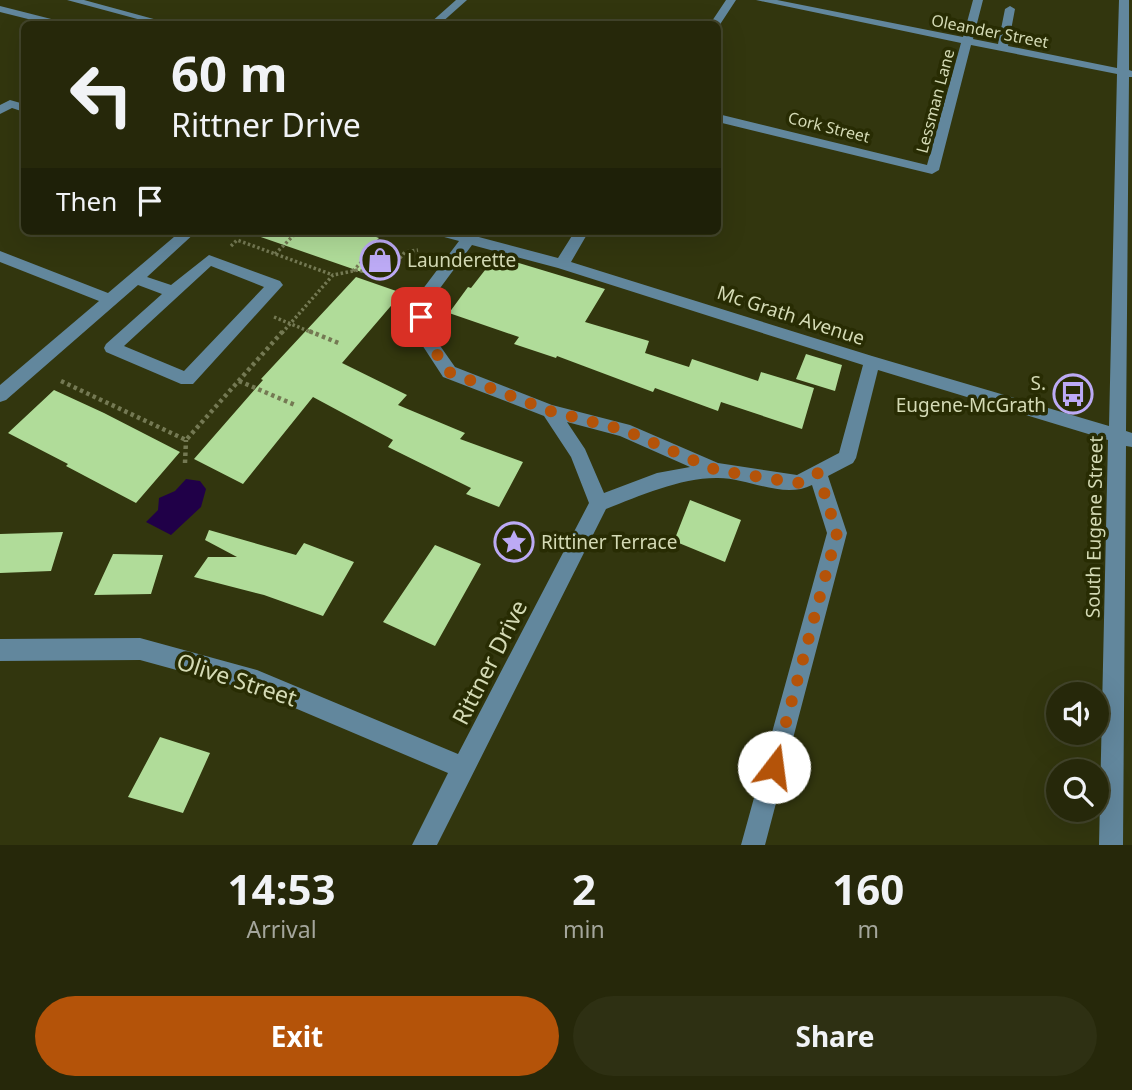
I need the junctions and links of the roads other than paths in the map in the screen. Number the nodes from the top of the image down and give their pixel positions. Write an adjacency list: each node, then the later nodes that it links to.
1 (29, 0): 9 (street)
2 (72, 0): 11 (street)
3 (462, 0): 12 (street)
4 (732, 0): 13 (street)
5 (761, 0): 14 (street, Oleander Street)
6 (978, 0): 14 (street, Lessman Lane)
7 (1124, 0): 16 (street, South Eugene Street)
8 (1010, 9): 15 (street)
9 (3, 12): 10 (street)
10 (45, 21)
11 (155, 21)
12 (438, 21)
13 (717, 21)
14 (967, 43): 15 (street, Oleander Street); 20 (street, Lessman Lane)
15 (1002, 50): 16 (street, Oleander Street)
16 (1127, 73): 33 (street, South Eugene Street)
17 (21, 107): 18 (street)
18 (0, 110)
19 (721, 119): 20 (street, Cork Street)
20 (932, 170)
21 (185, 235): 27 (street)
22 (451, 235): 24 (street, Mc Grath Avenue)
23 (580, 235): 26 (street)
24 (468, 240): 26 (street, Mc Grath Avenue); 32 (street)
25 (0, 256): 29 (street)
26 (562, 264): 30 (street, Mc Grath Avenue)
27 (135, 278): 28 (street); 29 (street)
28 (173, 292): 28 (street)
29 (111, 300): 31 (street)
30 (872, 362): 33 (street, Mc Grath Avenue); 35 (street)
31 (0, 395)
32 (550, 411): 34 (street); 36 (street)
33 (1124, 437): 41 (street, South Eugene Street)
34 (716, 470): 35 (street); 36 (street)
35 (818, 473): 40 (street)
36 (599, 503): 38 (street, Rittner Drive)
37 (0, 650): 38 (street, Olive Street)
38 (462, 767): 39 (street, Rittner Drive)
39 (424, 845)
40 (753, 845)
41 (1111, 845)

